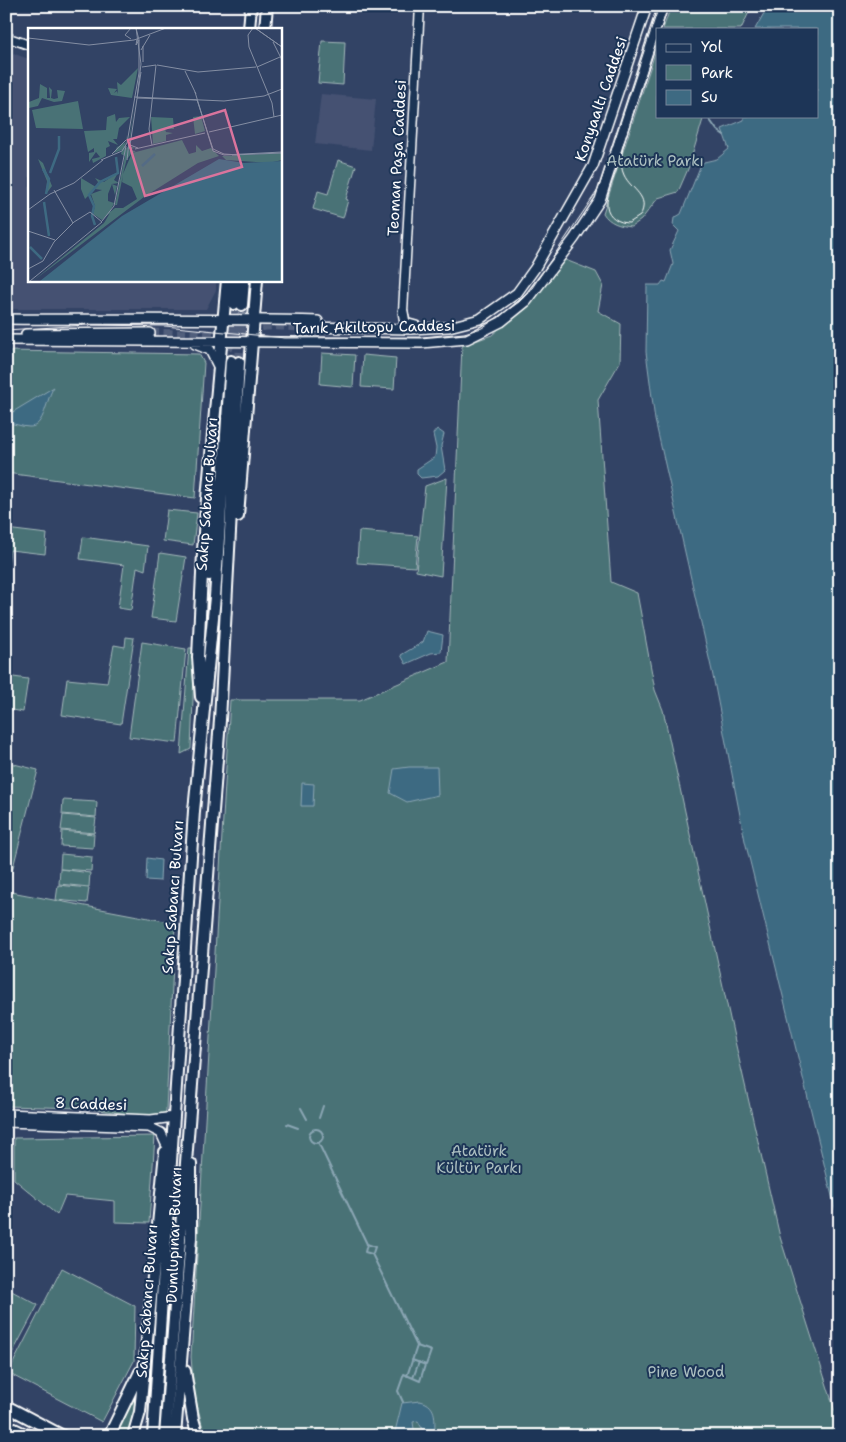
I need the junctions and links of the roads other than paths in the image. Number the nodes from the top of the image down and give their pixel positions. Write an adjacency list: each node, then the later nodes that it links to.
1 (251, 6): 6 (main road)
2 (267, 6): 7 (main road)
3 (420, 6): 19 (street, Teoman Paşa Caddesi)
4 (647, 6): 10 (main road, Konyaaltı Caddesi)
5 (663, 6): 12 (main road, Konyaaltı Caddesi)
6 (249, 28)
7 (265, 28)
8 (6, 37): 9 (street)
9 (28, 45)
10 (590, 173): 11 (main road, Tarık Akıltopu Caddesi)
11 (557, 232): 12 (main road); 13 (main road); 26 (main road, Tarık Akıltopu Caddesi)
12 (574, 238): 13 (main road, Tarık Akıltopu Caddesi)
13 (568, 246): 31 (main road, Tarık Akıltopu Caddesi)
14 (227, 281): 18 (main road)
15 (236, 281): 16 (main road)
16 (244, 281)
17 (257, 281): 21 (main road)
18 (225, 298): 22 (main road); 23 (main road)
19 (403, 312): 25 (main road); 26 (main road)
20 (6, 318): 22 (main road)
21 (254, 318): 23 (main road, Tarık Akıltopu Caddesi); 25 (main road, Tarık Akıltopu Caddesi); 31 (main road)
22 (202, 319): 23 (main road, Tarık Akıltopu Caddesi)
23 (224, 320): 30 (main road)
24 (303, 327): 25 (main road)
25 (384, 328): 26 (main road)
26 (438, 328)
27 (150, 333): 28 (main road)
28 (6, 338): 29 (main road)
29 (175, 340): 30 (main road); 32 (main road)
30 (222, 341): 31 (main road, Tarık Akıltopu Caddesi); 32 (main road)
31 (252, 341): 35 (main road)
32 (220, 372): 34 (main road)
33 (216, 484): 34 (main road)
34 (202, 709): 36 (main road)
35 (220, 720): 36 (main road, Sakıp Sabancı Bulvarı); 40 (main road, Sakıp Sabancı Bulvarı)
36 (202, 738): 38 (main road, Sakıp Sabancı Bulvarı)
37 (6, 1114): 38 (main road, 8 Caddesi)
38 (174, 1117): 41 (main road); 52 (main road, Sakıp Sabancı Bulvarı)
39 (6, 1122): 41 (main road)
40 (190, 1123): 43 (main road, Dumlupınar Bulvarı); 53 (main road)
41 (166, 1144): 42 (main road)
42 (147, 1347): 45 (main road); 49 (main road)
43 (182, 1348): 54 (main road); 55 (main road)
44 (6, 1406): 48 (main road)
45 (140, 1412): 50 (main road); 51 (main road)
46 (6, 1425): 47 (main road)
47 (28, 1436)
48 (63, 1436)
49 (109, 1436)
50 (134, 1436)
51 (142, 1436)
52 (153, 1436)
53 (165, 1436)
54 (175, 1436)
55 (198, 1436)

